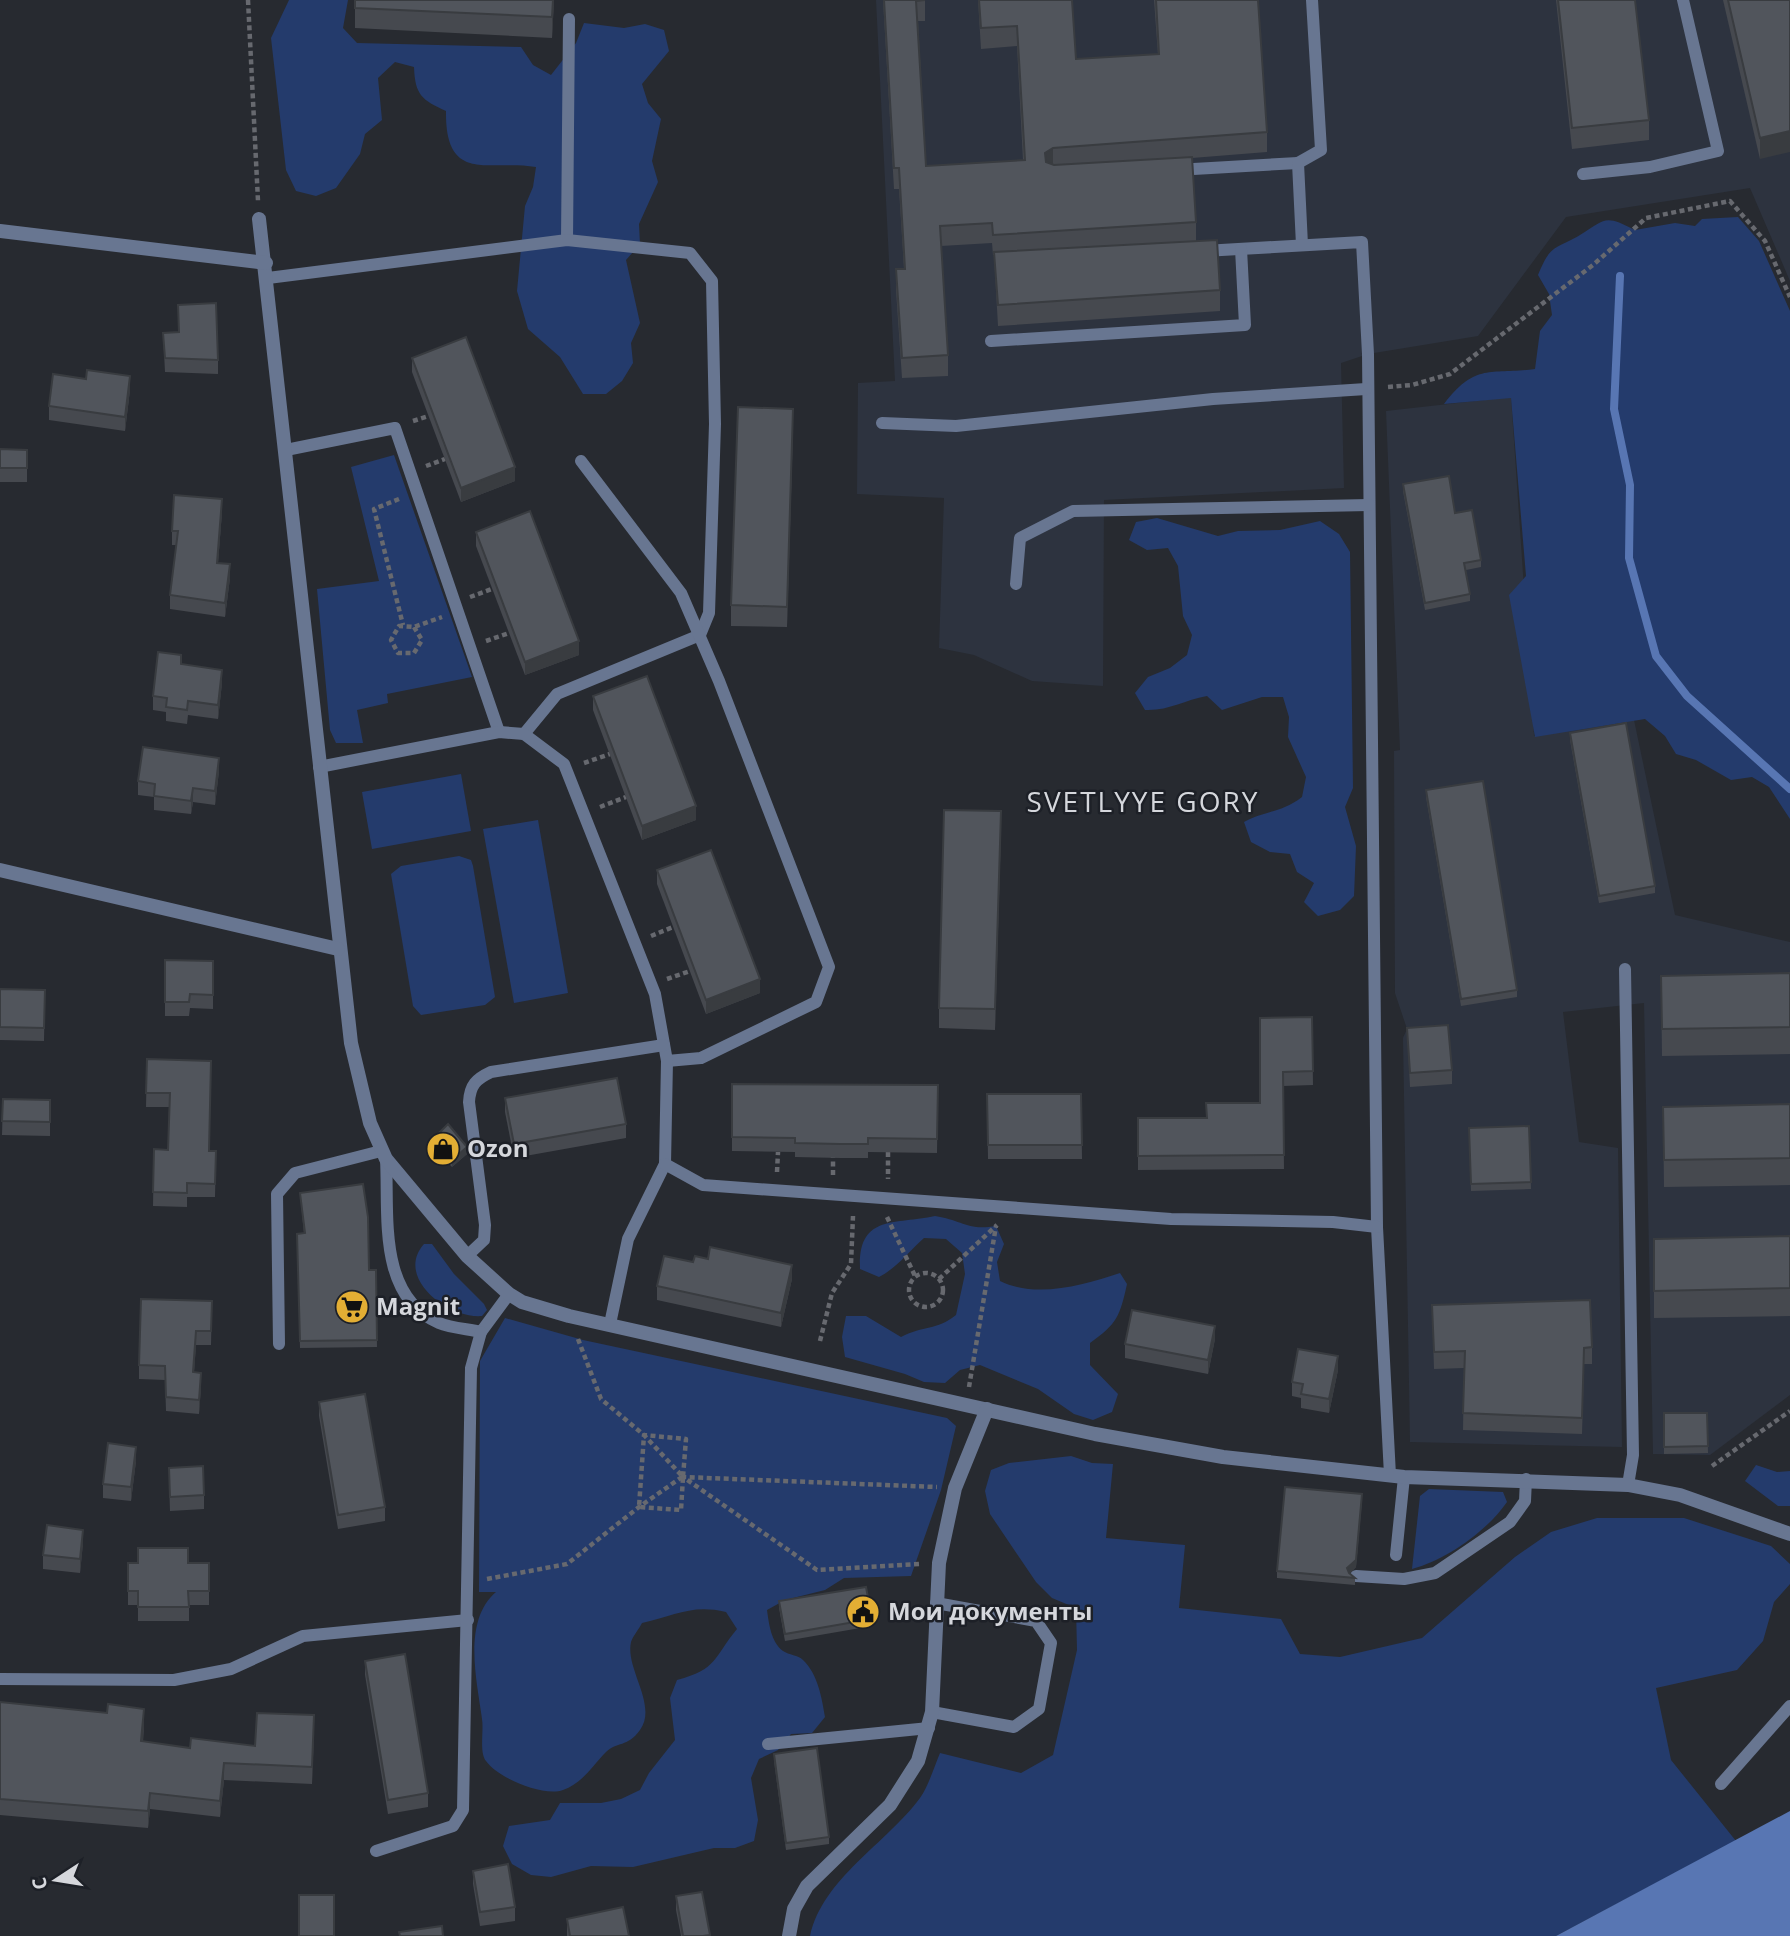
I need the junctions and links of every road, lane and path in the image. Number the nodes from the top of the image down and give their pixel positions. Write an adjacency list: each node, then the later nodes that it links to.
1 (248, 0): 8 (path)
2 (1312, 0): 5 (lane)
3 (1684, 0): 7 (lane)
4 (569, 19): 10 (lane)
5 (1297, 163): 6 (lane); 11 (lane)
6 (1162, 171)
7 (1583, 174)
8 (259, 219): 14 (street)
9 (0, 232): 14 (street)
10 (567, 240): 14 (lane); 27 (lane)
11 (1303, 245): 12 (lane); 17 (lane)
12 (1241, 249): 13 (lane); 16 (lane)
13 (1186, 252)
14 (267, 271): 19 (street)
15 (1790, 297): 17 (path)
16 (991, 341)
17 (1366, 389): 18 (lane); 22 (lane)
18 (882, 423)
19 (286, 450): 21 (lane); 31 (street)
20 (581, 461): 27 (lane)
21 (417, 492): 24 (lane); 25 (path)
22 (1368, 505): 23 (lane); 47 (lane)
23 (1016, 584)
24 (458, 612): 26 (path); 28 (lane)
25 (403, 625): 26 (path); 26 (path)
26 (414, 626)
27 (700, 635): 29 (lane); 39 (lane)
28 (499, 733): 29 (lane); 31 (lane)
29 (524, 734): 32 (lane)
30 (610, 754): 32 (path)
31 (319, 767): 36 (street)
32 (566, 770): 34 (lane)
33 (626, 797): 34 (path)
34 (583, 813): 38 (lane)
35 (0, 870): 36 (street)
36 (338, 949): 41 (street)
37 (1625, 969): 65 (lane)
38 (664, 1045): 39 (lane); 48 (lane)
39 (667, 1061): 42 (lane)
40 (888, 1152): 44 (path)
41 (384, 1155): 48 (street); 54 (lane); 56 (lane)
42 (665, 1164): 43 (lane); 53 (lane)
43 (855, 1196): 44 (lane); 55 (path)
44 (883, 1198): 45 (lane); 49 (path)
45 (1015, 1208): 46 (path); 47 (lane)
46 (996, 1226): 50 (path); 57 (path)
47 (1377, 1227): 62 (lane)
48 (467, 1256): 51 (street)
49 (915, 1276): 50 (path); 50 (path)
50 (939, 1279)
51 (509, 1294): 52 (street); 54 (lane)
52 (569, 1315): 53 (street); 60 (path)
53 (610, 1324): 57 (street)
54 (481, 1332): 72 (lane)
55 (820, 1341)
56 (279, 1344)
57 (965, 1405): 58 (street)
58 (987, 1409): 62 (street); 66 (street)
59 (1790, 1411): 61 (path)
60 (644, 1435): 63 (path); 63 (path); 67 (path)
61 (1712, 1466)
62 (1397, 1476): 64 (street); 69 (lane)
63 (683, 1477): 66 (path); 67 (path); 67 (path); 70 (path)
64 (1526, 1479): 65 (street); 71 (lane)
65 (1628, 1485): 68 (street)
66 (955, 1488): 70 (street)
67 (639, 1507): 72 (path)
68 (1790, 1534)
69 (1396, 1555)
70 (939, 1563): 73 (street)
71 (1356, 1576)
72 (469, 1582): 74 (lane)
73 (936, 1602): 77 (street); 77 (lane)
74 (468, 1620): 75 (lane); 81 (lane)
75 (0, 1679)
76 (1790, 1706): 80 (lane)
77 (932, 1712): 78 (street)
78 (929, 1728): 79 (lane); 82 (street)
79 (768, 1744)
80 (1721, 1784)
81 (376, 1851)
82 (789, 1936)

